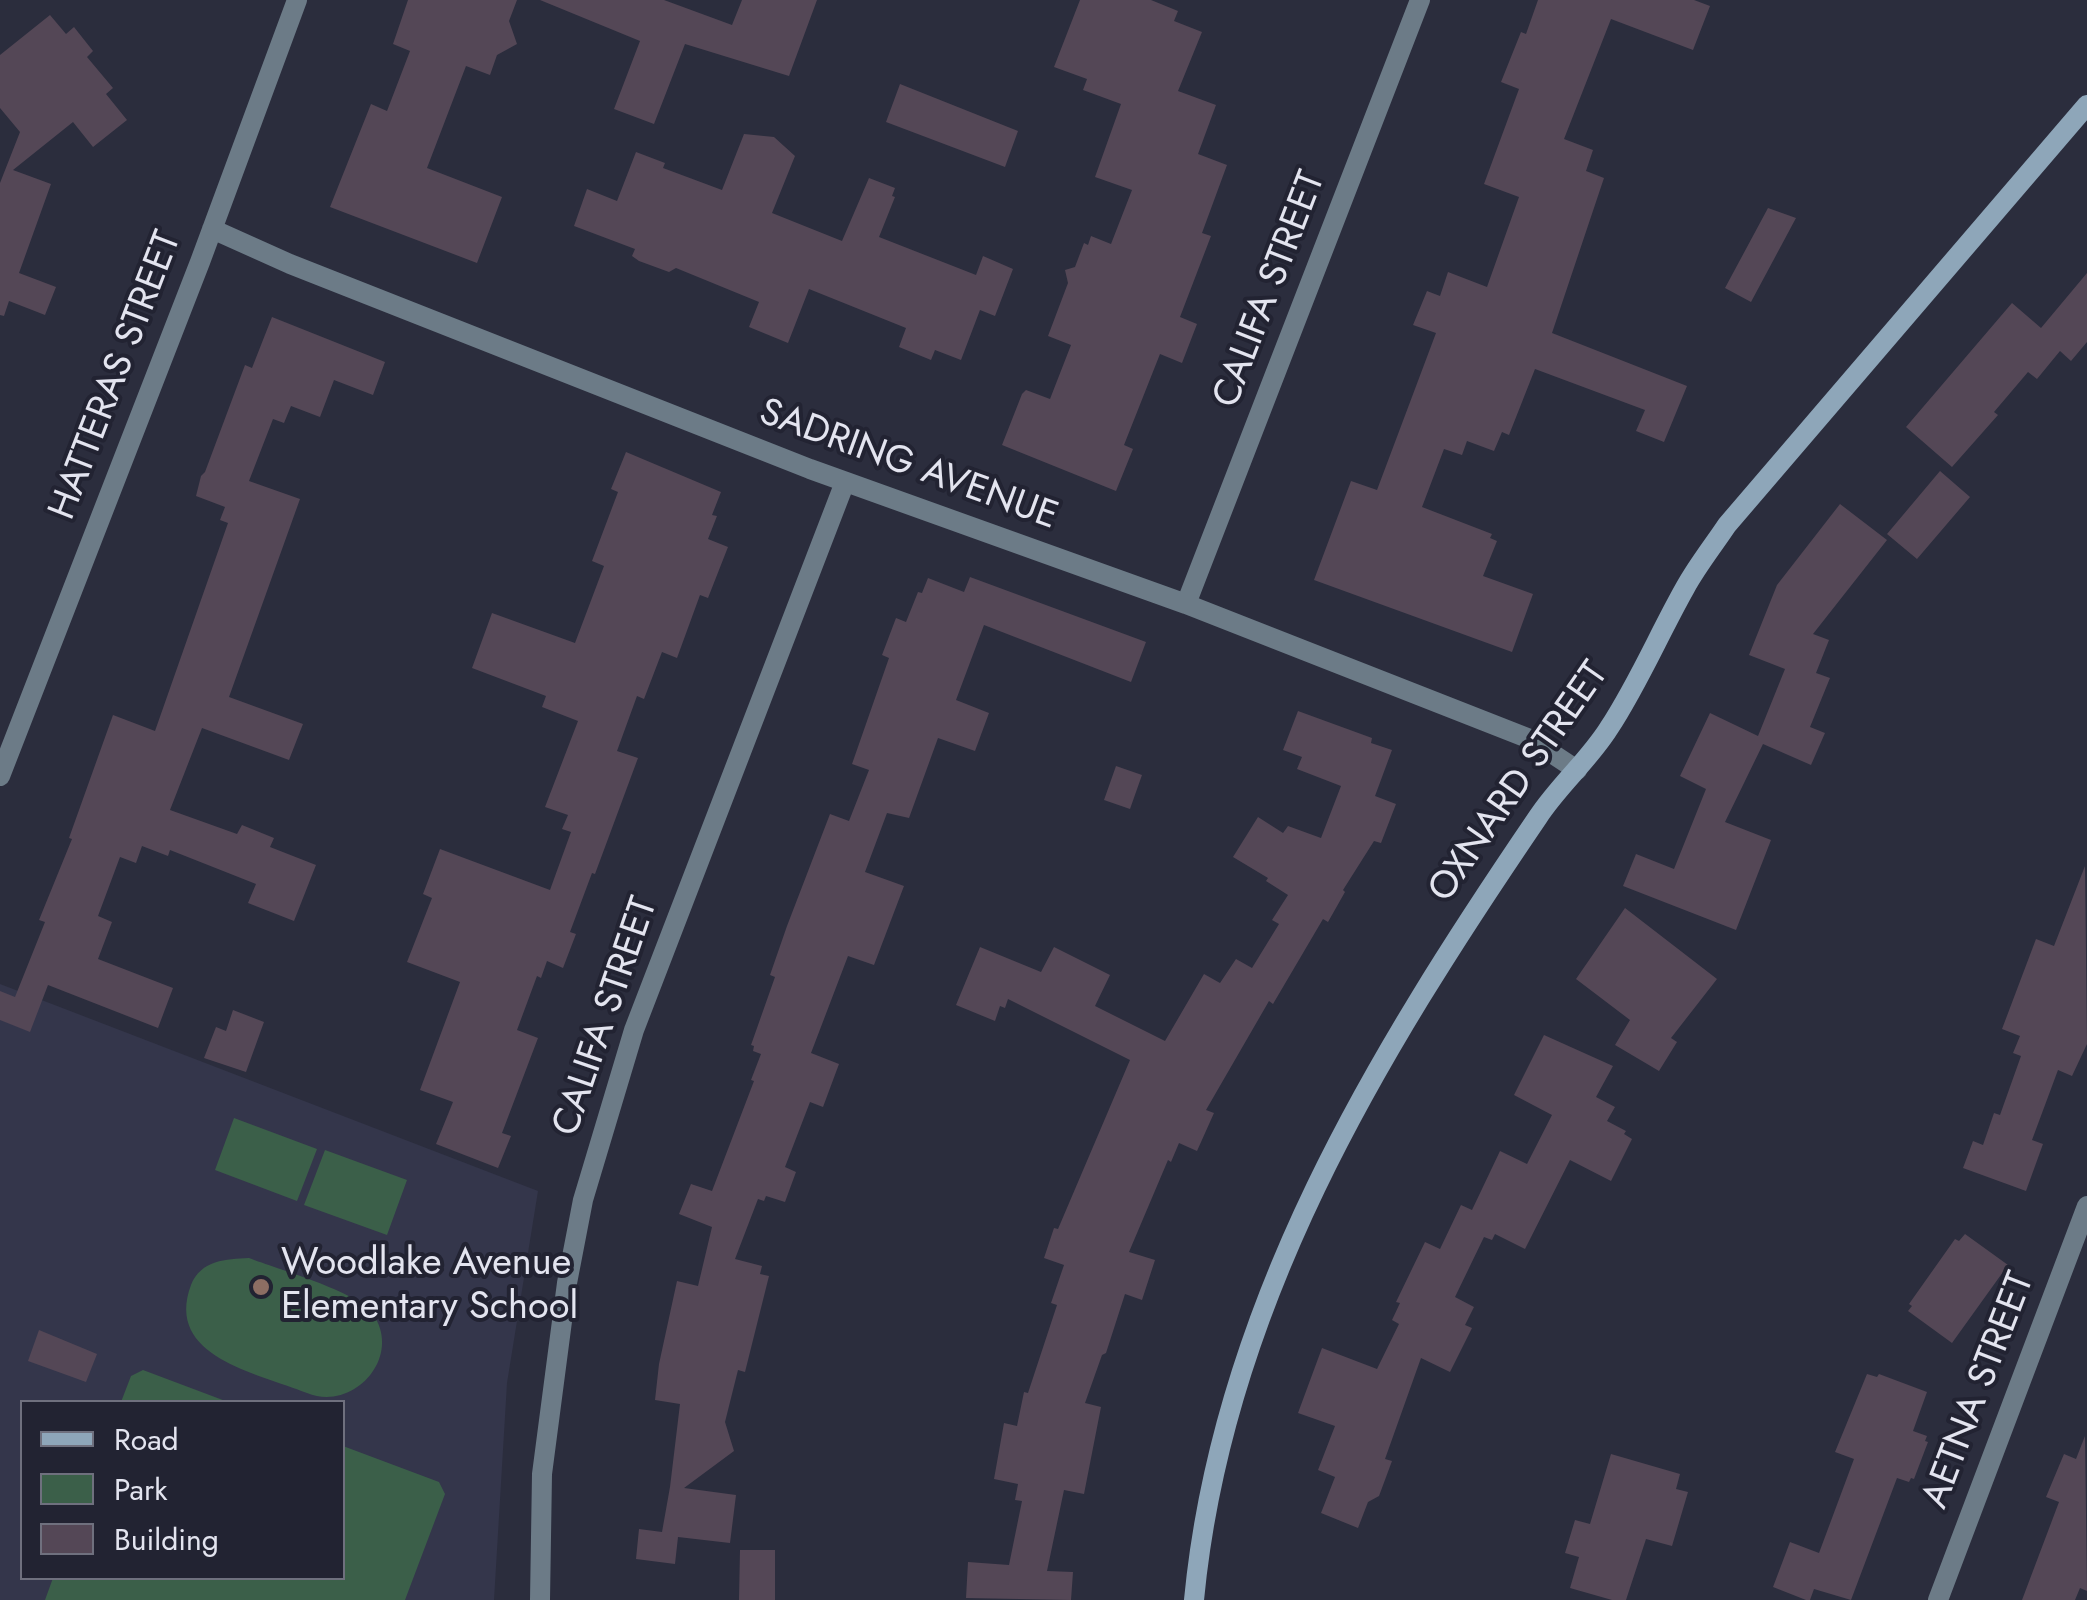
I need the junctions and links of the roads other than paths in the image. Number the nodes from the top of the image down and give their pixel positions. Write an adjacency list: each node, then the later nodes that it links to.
1 (297, 0): 4 (street, HATTERAS STREET)
2 (1420, 0): 6 (street, CALIFA STREET)
3 (2087, 105): 7 (street, OXNARD STREET)
4 (212, 229): 5 (street, SADRING AVENUE); 8 (street, HATTERAS STREET)
5 (846, 482): 6 (street, SADRING AVENUE); 10 (street, CALIFA STREET)
6 (1186, 604): 7 (street, SADRING AVENUE)
7 (1577, 770): 11 (street, OXNARD STREET)
8 (0, 776)
9 (2087, 1206): 12 (street, AETNA STREET)
10 (540, 1600)
11 (1194, 1600)
12 (1938, 1600)

